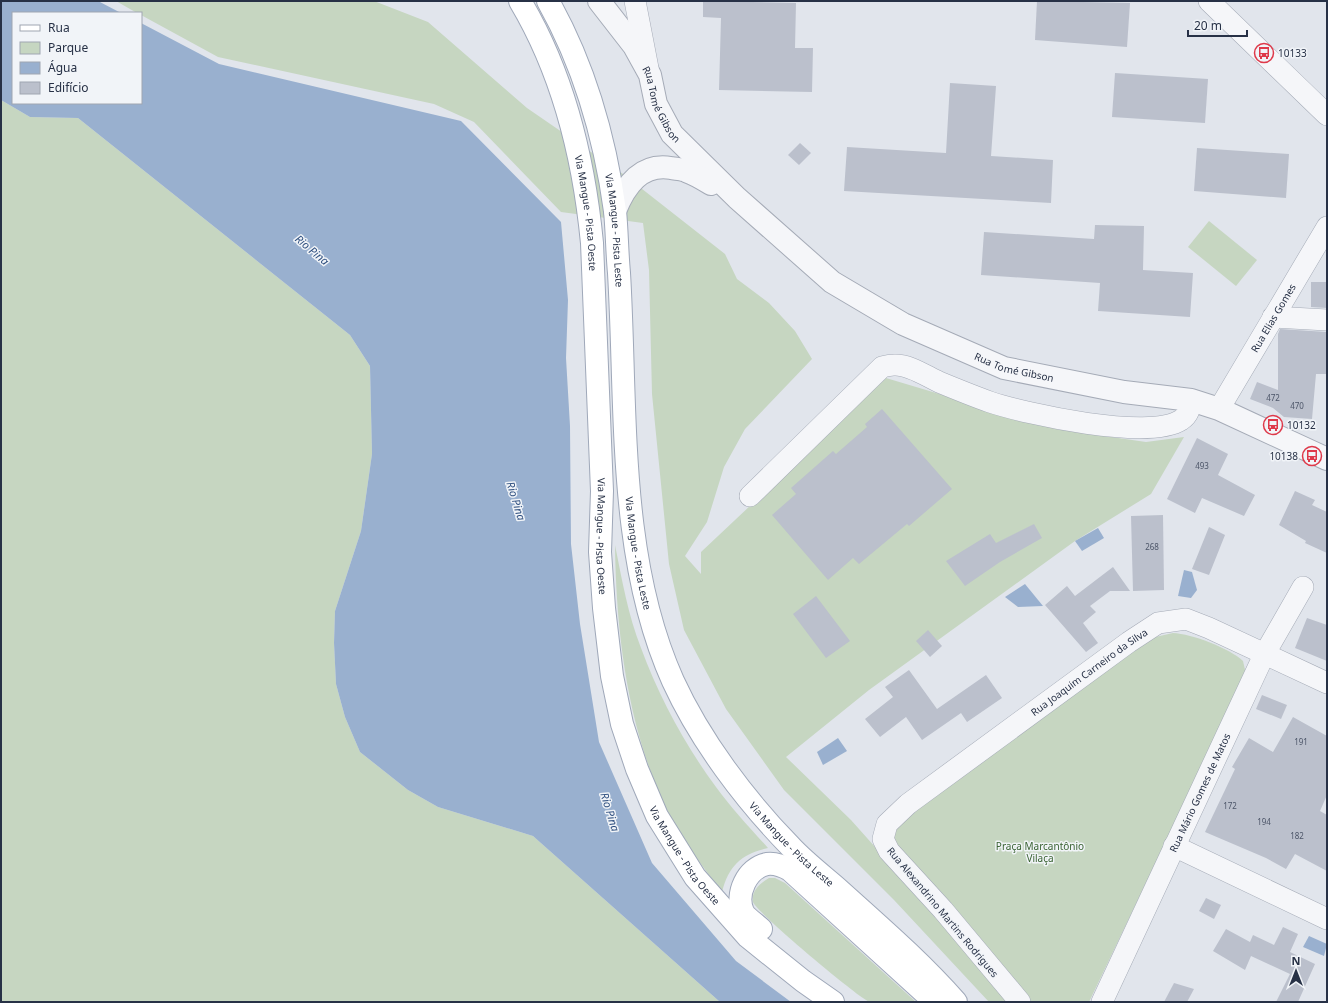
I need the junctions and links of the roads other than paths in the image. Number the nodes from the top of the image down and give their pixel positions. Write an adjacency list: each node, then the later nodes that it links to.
1 (520, 1): 23 (main road, Via Mangue - Pista Oeste)
2 (548, 1): 9 (main road, Via Mangue - Pista Leste)
3 (599, 1): 6 (street, Rua Tomé Gibson)
4 (635, 1): 6 (street)
5 (1209, 1): 7 (street)
6 (650, 74): 8 (street, Rua Tomé Gibson)
7 (1327, 115)
8 (736, 198): 9 (street, Rua Tomé Gibson); 13 (street, Rua Tomé Gibson)
9 (615, 211): 26 (main road, Via Mangue - Pista Leste)
10 (1327, 227): 11 (street, Rua Elias Gomes)
11 (1273, 317): 12 (street); 14 (street, Rua Elias Gomes)
12 (1327, 320)
13 (1191, 400): 14 (street, Rua Tomé Gibson); 16 (street)
14 (1219, 410): 15 (street, Rua Tomé Gibson)
15 (1327, 459)
16 (750, 496)
17 (1303, 586): 18 (street, Rua Mário Gomes de Matos)
18 (1264, 655): 19 (street, Rua Joaquim Carneiro da Silva); 20 (street, Rua Joaquim Carneiro da Silva); 21 (street, Rua Mário Gomes de Matos)
19 (1327, 683)
20 (884, 839): 27 (street, Rua Alexandrino Martins Rodrigues)
21 (1174, 846): 22 (street); 28 (street, Rua Mário Gomes de Matos)
22 (1327, 919)
23 (833, 1002)
24 (840, 1002): 25 (main road)
25 (935, 1002)
26 (956, 1002)
27 (1020, 1002)
28 (1102, 1002)

